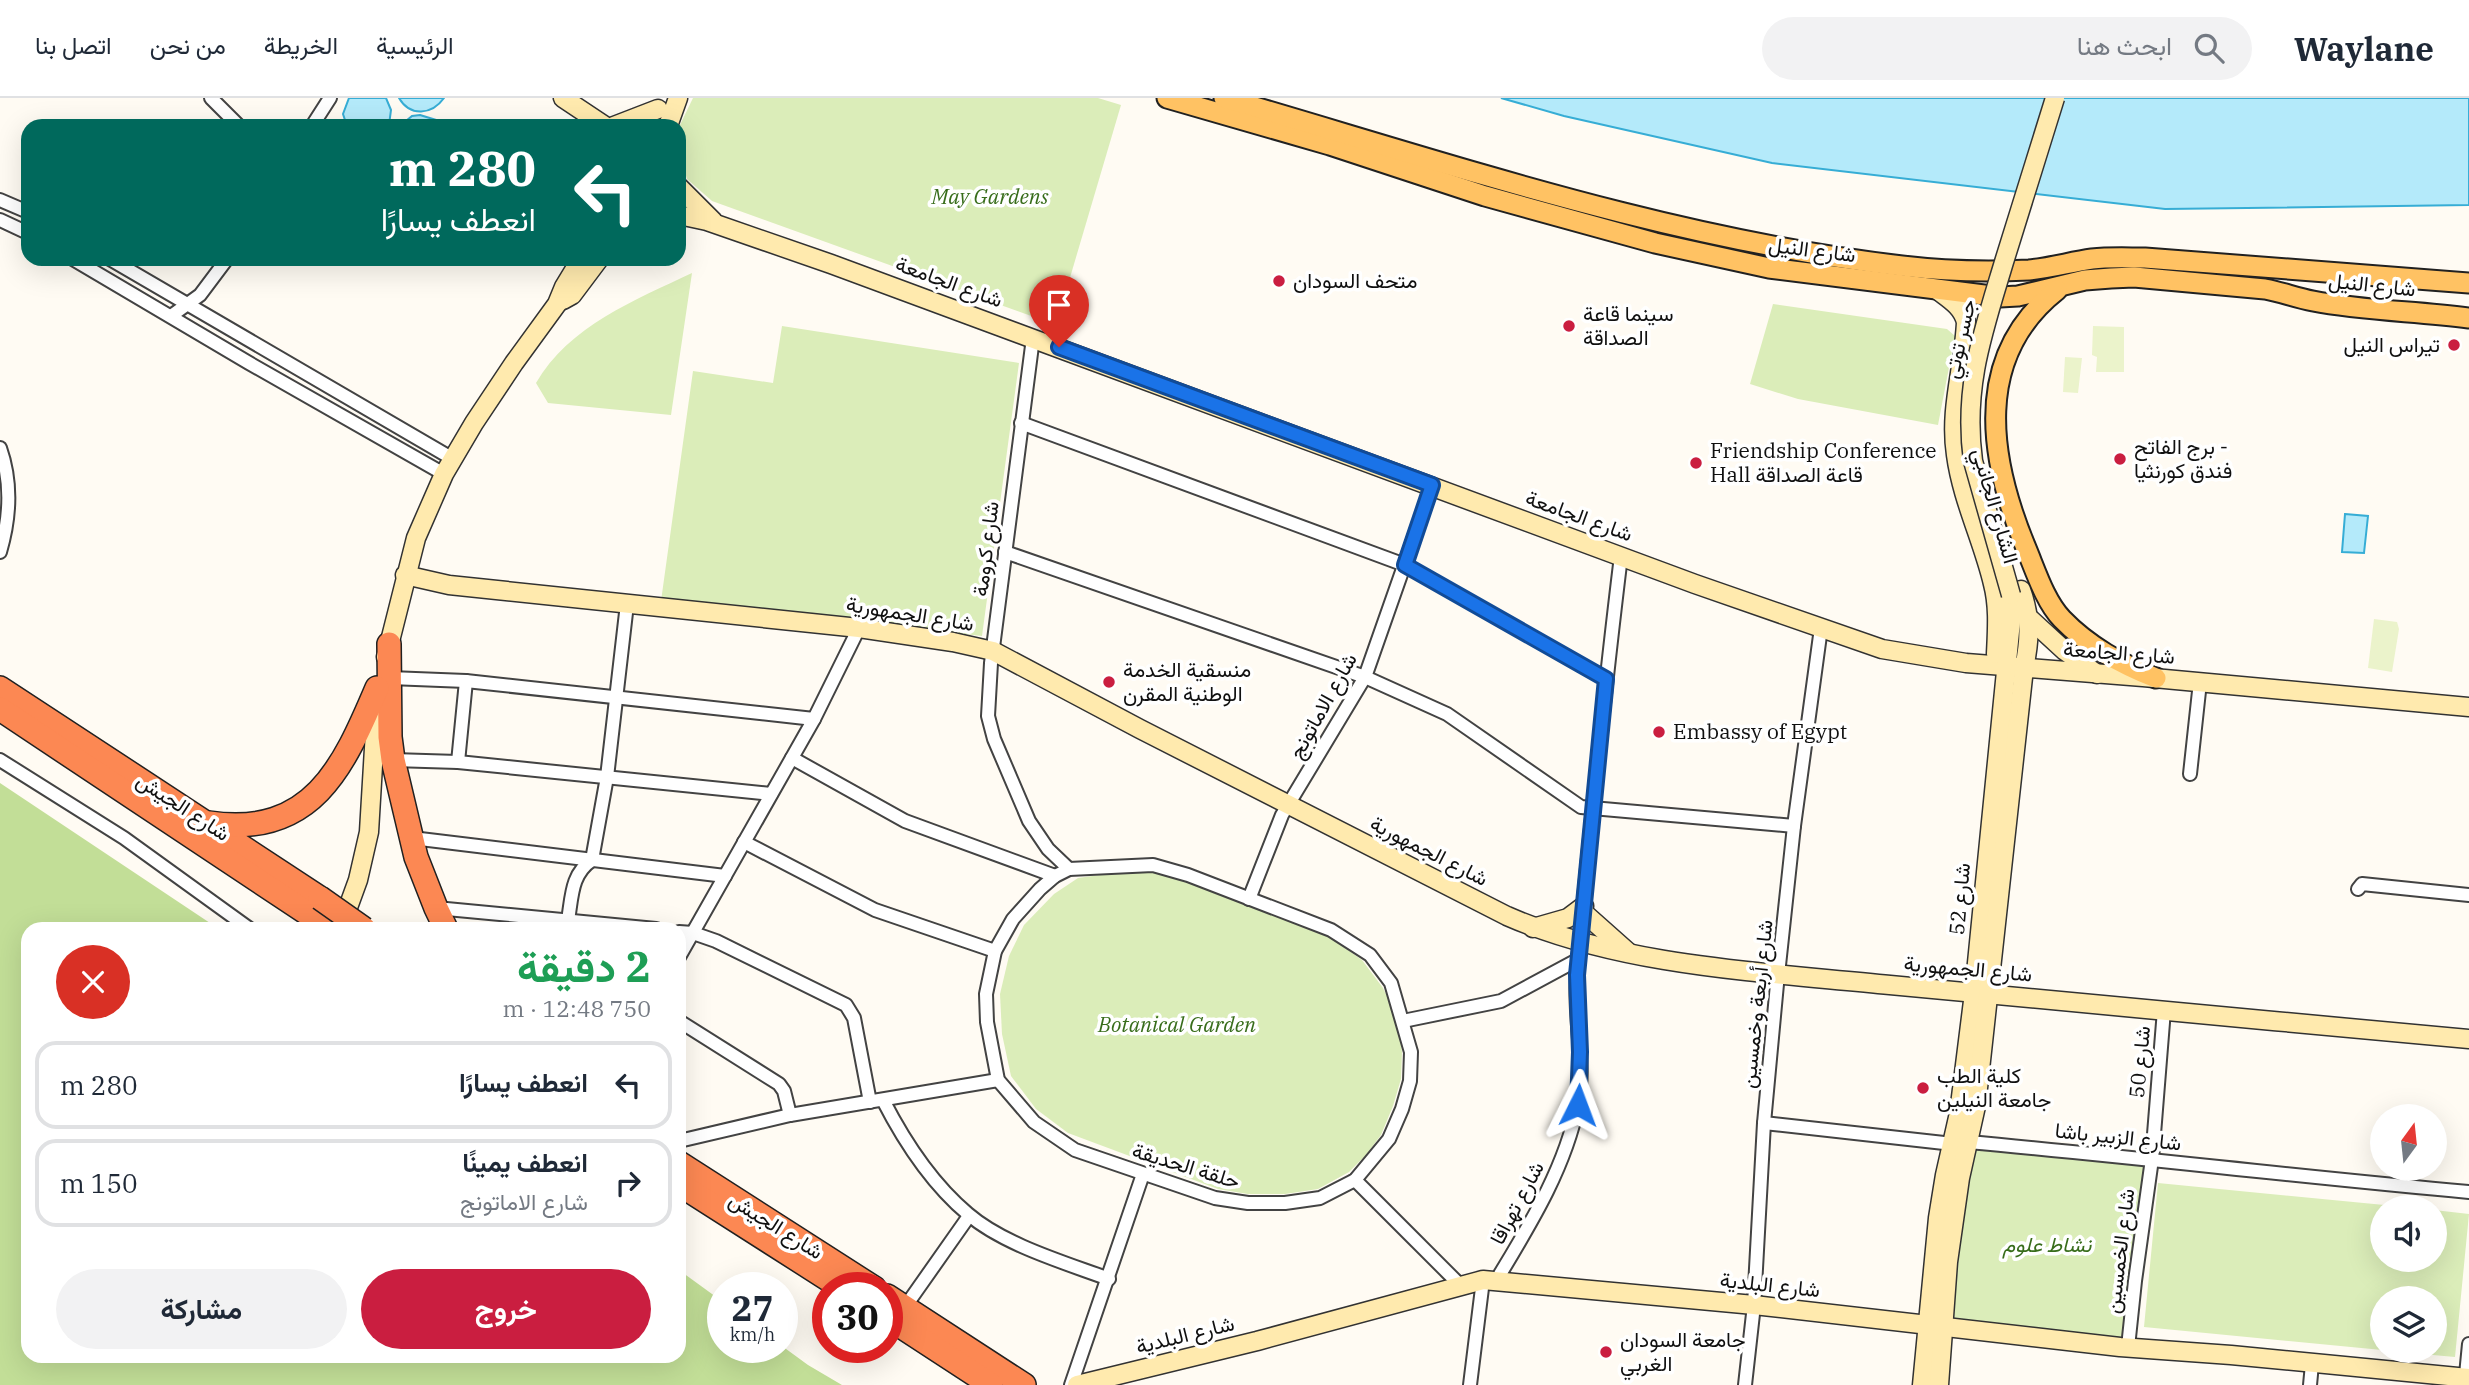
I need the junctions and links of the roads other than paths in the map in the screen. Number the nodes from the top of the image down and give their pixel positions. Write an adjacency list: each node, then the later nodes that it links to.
1 (211, 98): 10 (street)
2 (330, 98): 11 (street)
3 (678, 98): 9 (main road)
4 (1167, 98): 14 (main road, شارع النيل)
5 (1224, 98): 14 (main road, شارع النيل)
6 (2055, 98): 52 (main road, جسر توتي, bridge)
7 (2066, 98): 52 (main road, جسر توتي)
8 (570, 102): 12 (main road); 13 (main road)
9 (666, 117)
10 (232, 119)
11 (316, 119)
12 (582, 119)
13 (595, 119)
14 (1331, 137): 15 (main road, شارع النيل); 17 (main road, شارع النيل)
15 (1490, 176): 17 (main road); 25 (main road, شارع النيل)
16 (686, 195): 23 (main road)
17 (1485, 196): 26 (main road, شارع النيل)
18 (0, 200): 19 (street)
19 (21, 209)
20 (686, 210): 23 (main road, شارع الجامعة)
21 (686, 217): 23 (main road, شارع الجامعة)
22 (0, 220): 24 (street)
23 (711, 222): 40 (main road, شارع الجامعة)
24 (21, 230)
25 (1739, 240): 26 (main road); 32 (main road, شارع النيل)
26 (1734, 262): 34 (main road, شارع النيل)
27 (86, 266): 37 (street)
28 (122, 266): 35 (street)
29 (222, 266): 35 (street)
30 (577, 266): 36 (main road)
31 (594, 266): 36 (main road)
32 (2469, 283)
33 (2063, 285): 34 (main road, شارع النيل); 38 (main road, شارع النيل); 51 (main road)
34 (1936, 289): 58 (main road, الشارع الجانبي)
35 (188, 304): 37 (street); 39 (street)
36 (557, 304): 44 (main road)
37 (171, 316): 41 (street)
38 (2469, 318)
39 (236, 332): 41 (street); 44 (street)
40 (1033, 338): 42 (street, شارع كرومة); 45 (main road, شارع الجامعة)
41 (224, 348): 44 (street)
42 (1021, 423): 47 (street, شارع كرومة); 49 (street)
43 (0, 448): 46 (street)
44 (449, 467): 50 (main road)
45 (1432, 485): 48 (main road, شارع الجامعة); 49 (street, شارع الاماتونج)
46 (0, 552)
47 (1005, 552): 57 (street, شارع كرومة); 61 (street)
48 (1621, 556): 55 (main road, شارع الجامعة); 63 (street, شارع تهراقا)
49 (1405, 565): 61 (street, شارع الاماتونج); 63 (street)
50 (405, 575): 53 (main road, شارع الجمهورية); 56 (main road)
51 (2047, 595): 52 (main road); 62 (main road)
52 (2022, 602): 58 (main road); 59 (main road, شارع 52); 60 (main road)
53 (627, 604): 54 (main road, شارع الجمهورية); 68 (street)
54 (859, 628): 57 (main road, شارع الجمهورية); 71 (street)
55 (1821, 628): 58 (main road, شارع الجامعة); 82 (street, شارع أربعة وخمسين)
56 (389, 644): 66 (highway)
57 (993, 651): 79 (main road, شارع الجمهورية); 86 (street, شارع كرومة)
58 (2001, 665): 59 (main road, شارع الجامعة); 109 (main road, شارع 52)
59 (2024, 668): 60 (main road, شارع الجامعة); 109 (main road, شارع 52)
60 (2097, 674): 62 (main road, شارع الجامعة)
61 (1366, 677): 79 (street, شارع الاماتونج); 80 (street)
62 (2156, 678): 65 (main road, شارع الجامعة)
63 (1606, 679): 80 (street, شارع تهراقا)
64 (466, 681): 66 (street); 68 (street); 75 (street)
65 (2200, 682): 69 (main road, شارع الجامعة); 76 (street)
66 (384, 683): 74 (highway); 81 (highway); 97 (main road)
67 (0, 688): 81 (highway, شارع الجيش)
68 (617, 697): 71 (street); 77 (street)
69 (2469, 707)
70 (0, 709): 94 (highway, شارع الجيش)
71 (814, 719): 72 (street)
72 (792, 758): 78 (street); 88 (street)
73 (0, 760): 96 (street)
74 (393, 760): 75 (street); 83 (highway)
75 (458, 762): 77 (street)
76 (2190, 774)
77 (607, 777): 78 (street); 85 (street)
78 (771, 794): 84 (street)
79 (1289, 805): 91 (street, شارع الاماتونج); 101 (main road, شارع الجمهورية)
80 (1593, 808): 82 (street); 93 (street, شارع تهراقا)
81 (205, 822): 94 (highway, شارع الجيش)
82 (1794, 826): 108 (street, شارع أربعة وخمسين)
83 (412, 838): 85 (street); 92 (highway)
84 (744, 842): 87 (street); 105 (street)
85 (592, 860): 87 (street); 95 (street)
86 (1069, 869): 88 (street, حلقة الحديقة); 91 (street, حلقة الحديقة)
87 (725, 876): 103 (street)
88 (1055, 876): 105 (street, حلقة الحديقة)
89 (2360, 886): 90 (street)
90 (2469, 895)
91 (1249, 899): 111 (street, حلقة الحديقة)
92 (436, 908): 95 (street); 99 (highway)
93 (1584, 909): 101 (main road); 106 (street, شارع تهراقا); 107 (main road)
94 (322, 915): 98 (highway, شارع الجيش, bridge)
95 (569, 920): 100 (street)
96 (240, 922)
97 (343, 922)
98 (343, 922)
99 (443, 922)
100 (588, 922)
101 (1533, 928): 106 (main road, شارع الجمهورية)
102 (686, 932): 103 (street)
103 (693, 933): 104 (street); 115 (street)
104 (686, 945)
105 (995, 951): 114 (street, حلقة الحديقة)
106 (1580, 951): 107 (main road, شارع الجمهورية); 111 (street); 130 (street, شارع تهراقا)
107 (1630, 953): 108 (main road, شارع الجمهورية)
108 (1778, 974): 109 (main road, شارع الجمهورية); 117 (street, شارع أربعة وخمسين)
109 (1982, 994): 110 (main road, شارع الجمهورية); 119 (main road, شارع 52)
110 (2164, 1010): 113 (main road, شارع الجمهورية); 120 (street, شارع 50)
111 (1403, 1021): 123 (street, حلقة الحديقة)
112 (686, 1025): 116 (street)
113 (2469, 1039)
114 (998, 1080): 115 (street); 122 (street, حلقة الحديقة)
115 (876, 1101): 116 (street); 126 (street)
116 (790, 1115): 118 (street)
117 (1764, 1123): 119 (street, شارع الزبير باشا); 133 (street, شارع أربعة وخمسين)
118 (686, 1138)
119 (1960, 1143): 120 (street, شارع الزبير باشا); 136 (main road, شارع 52)
120 (2152, 1159): 125 (street, شارع الزبير باشا); 138 (street, شارع الخمسين)
121 (686, 1167): 128 (highway, شارع الجيش)
122 (1143, 1174): 123 (street, حلقة الحديقة); 129 (street)
123 (1355, 1180): 131 (street)
124 (686, 1188): 127 (highway, شارع الجيش)
125 (2469, 1192)
126 (970, 1216): 129 (street); 132 (street)
127 (817, 1272)
128 (849, 1272)
129 (1109, 1279): 143 (street)
130 (1490, 1281): 131 (main road, شارع البلدية); 133 (main road, شارع البلدية); 144 (street, شارع تهراقا)
131 (1461, 1286): 143 (main road, شارع البلدية)
132 (903, 1295)
133 (1754, 1305): 136 (main road, شارع البلدية); 145 (street, شارع أربعة وخمسين)
134 (903, 1313): 142 (highway)
135 (903, 1315): 141 (highway)
136 (1936, 1327): 138 (main road, شارع البلدية); 146 (main road, شارع 52); 147 (main road, شارع 52)
137 (2469, 1344): 140 (street)
138 (2128, 1348): 139 (main road, شارع البلدية)
139 (2312, 1364): 140 (main road, شارع البلدية); 148 (street)
140 (2467, 1380)
141 (991, 1385)
142 (1024, 1385)
143 (1074, 1385)
144 (1470, 1385)
145 (1745, 1385)
146 (1923, 1385)
147 (1939, 1385)
148 (2310, 1385)

